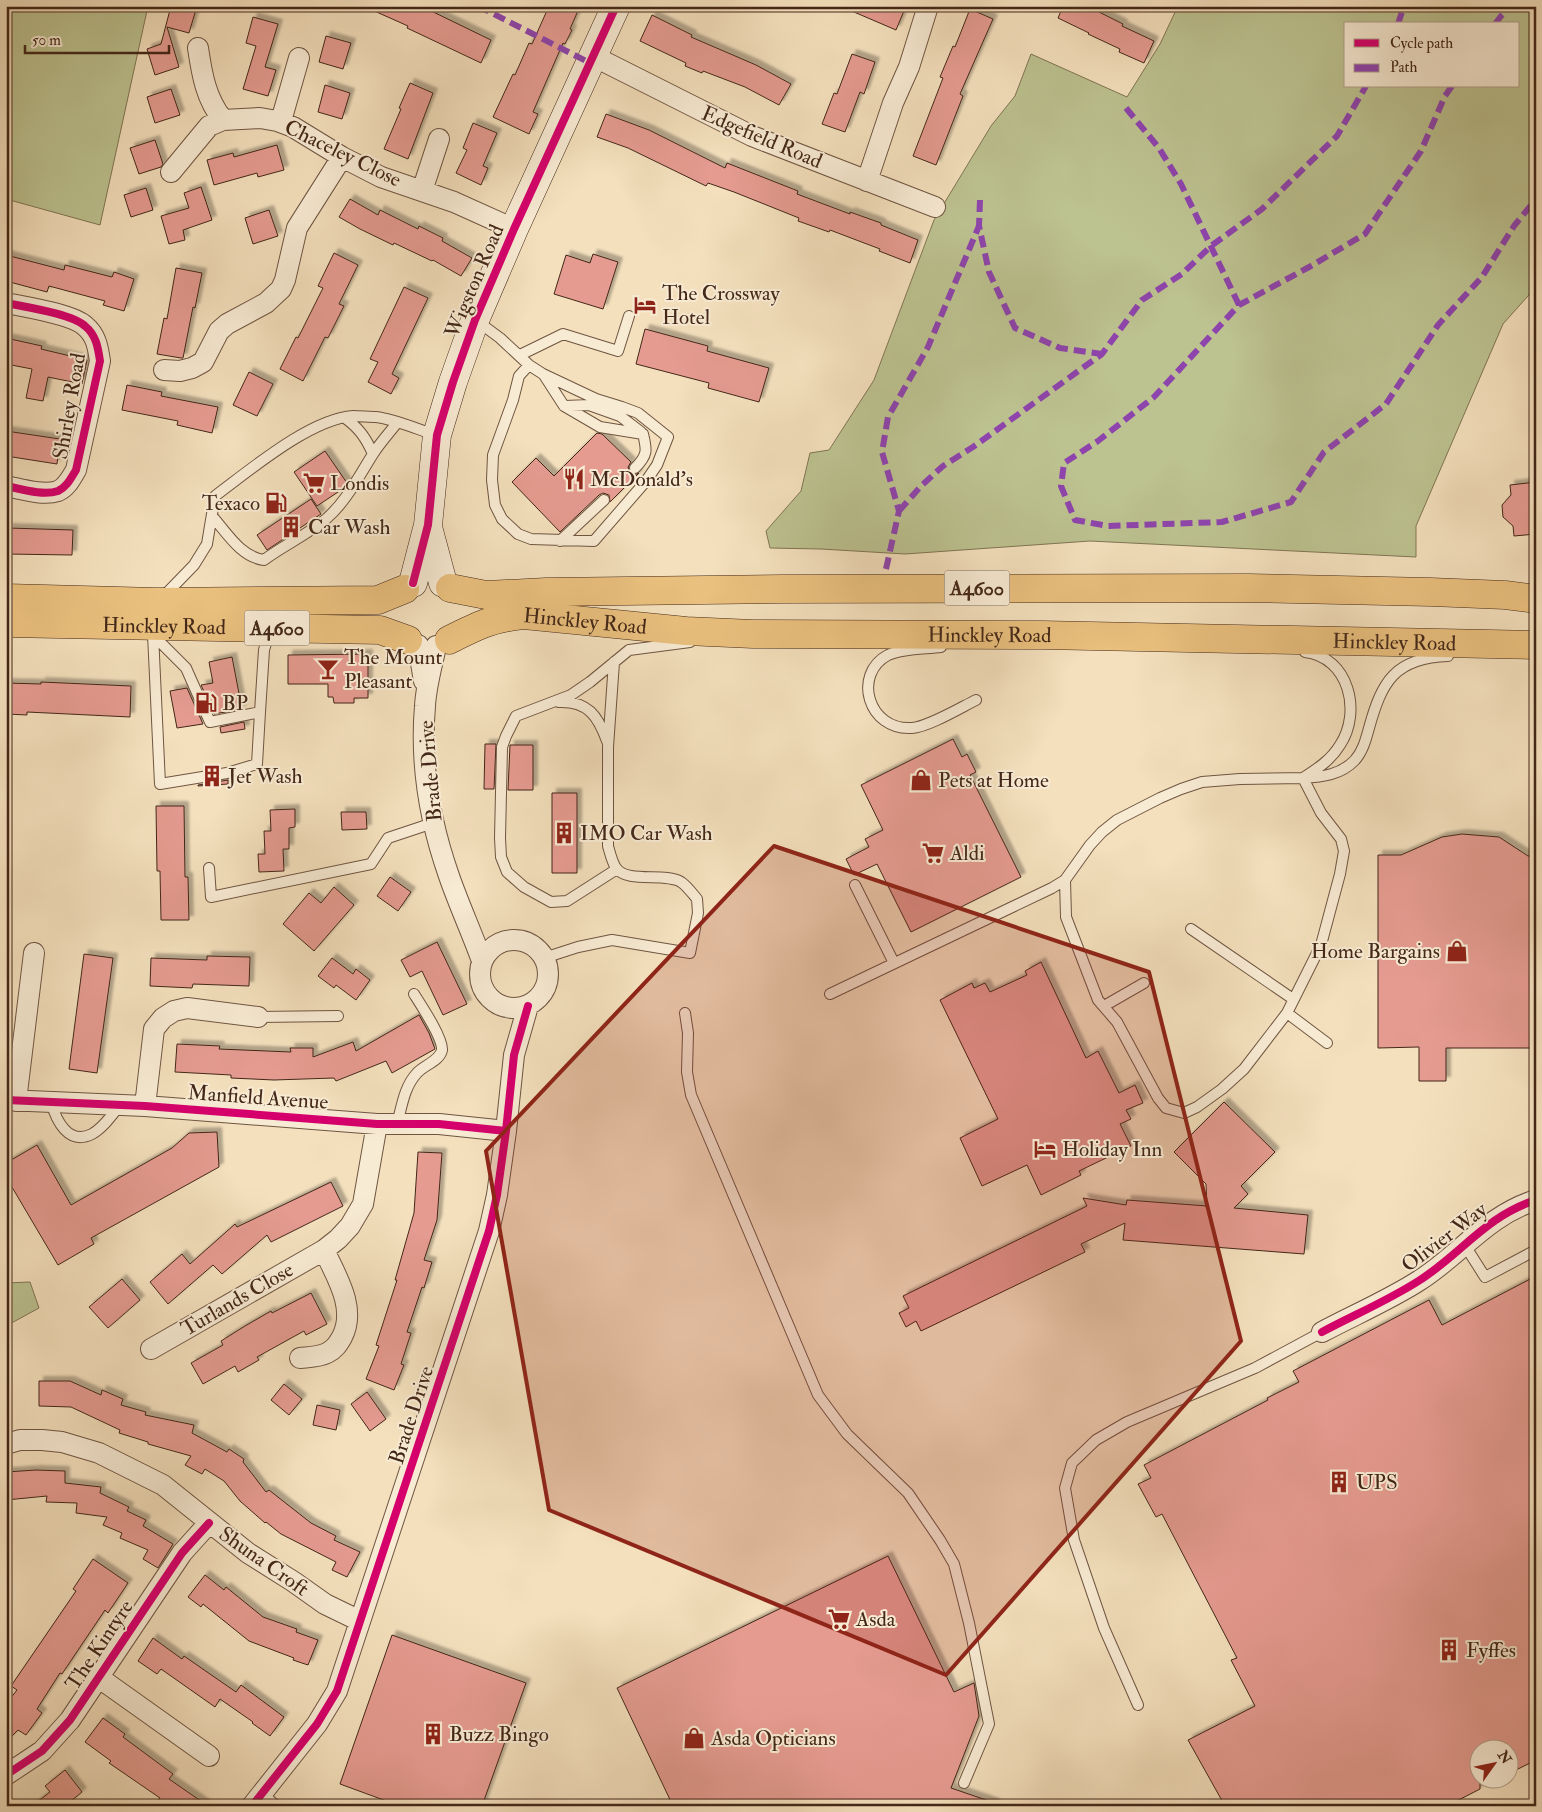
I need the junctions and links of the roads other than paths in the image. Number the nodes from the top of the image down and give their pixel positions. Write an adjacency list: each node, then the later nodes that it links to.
1 (616, 6): 4 (street, Wigston Road)
2 (928, 6): 11 (street)
3 (198, 48): 6 (street)
4 (593, 56): 11 (street, Edgefield Road); 14 (street, Wigston Road)
5 (299, 58): 7 (street)
6 (222, 120): 7 (street, Chaceley Close); 10 (street)
7 (280, 122): 9 (street, Chaceley Close)
8 (439, 138): 12 (street)
9 (342, 157): 12 (street, Chaceley Close); 20 (street)
10 (171, 172)
11 (867, 180): 13 (street, Edgefield Road)
12 (422, 190): 14 (street, Chaceley Close)
13 (935, 207)
14 (514, 229): 17 (street, Wigston Road)
15 (6, 303): 29 (street, Shirley Road)
16 (629, 316): 18 (lane)
17 (475, 320): 18 (lane); 26 (street, Wigston Road)
18 (520, 355): 19 (lane)
19 (529, 365): 21 (lane); 33 (lane)
20 (164, 370)
21 (543, 374): 22 (lane); 33 (lane)
22 (564, 406): 25 (lane); 25 (lane)
23 (345, 418): 24 (lane); 27 (lane); 31 (lane)
24 (397, 423): 26 (lane); 27 (lane)
25 (643, 434): 28 (lane)
26 (437, 435): 32 (street, Wigston Road)
27 (373, 454): 31 (lane)
28 (635, 468)
29 (6, 486)
30 (604, 500): 33 (lane)
31 (212, 516): 38 (lane)
32 (428, 525): 34 (street, Wigston Road); 35 (street, Wigston Road)
33 (560, 541)
34 (446, 585): 35 (highway, A4600); 37 (highway, Hinckley Road / A4600); 45 (highway)
35 (409, 586): 38 (highway, Hinckley Road / A4600); 45 (highway)
36 (6, 598): 38 (highway, Hinckley Road / A4600)
37 (1536, 599)
38 (157, 602)
39 (6, 622): 41 (highway, Hinckley Road / A4600)
40 (286, 628): 41 (highway, Hinckley Road / A4600); 45 (highway, Hinckley Road / A4600); 53 (lane)
41 (148, 630): 53 (lane); 53 (lane)
42 (753, 634): 43 (highway, Hinckley Road / A4600); 45 (highway, Hinckley Road / A4600); 50 (lane)
43 (1042, 635): 44 (highway, Hinckley Road / A4600); 51 (lane)
44 (1184, 639): 46 (highway, Hinckley Road / A4600); 55 (lane)
45 (428, 643): 56 (street, Brade Drive)
46 (1536, 645)
47 (1536, 649): 48 (lane)
48 (1491, 654)
49 (1454, 656): 55 (lane)
50 (614, 662): 52 (lane); 54 (lane)
51 (976, 700)
52 (554, 703): 54 (lane); 58 (lane)
53 (260, 712)
54 (608, 747): 58 (lane)
55 (1303, 778): 59 (lane); 71 (lane)
56 (434, 822): 57 (lane); 61 (street, Brade Drive)
57 (209, 868)
58 (617, 868): 65 (lane)
59 (1064, 880): 67 (lane); 72 (lane)
60 (855, 885): 67 (lane)
61 (461, 904): 63 (street, Brade Drive); 66 (street, Brade Drive)
62 (1191, 929): 71 (lane)
63 (496, 945): 65 (street); 66 (street)
64 (34, 952): 79 (street, Manfield Avenue)
65 (544, 958): 73 (street)
66 (482, 962): 73 (street)
67 (894, 963): 70 (lane)
68 (1144, 983): 72 (lane)
69 (414, 994): 84 (lane)
70 (830, 994)
71 (1293, 999): 75 (lane)
72 (1104, 1006): 75 (lane)
73 (518, 1007): 85 (street, Brade Drive)
74 (685, 1013): 100 (lane)
75 (1287, 1013): 78 (lane)
76 (338, 1016): 77 (lane)
77 (258, 1017): 82 (street)
78 (1327, 1044)
79 (11, 1100): 80 (street, Manfield Avenue)
80 (51, 1102): 81 (street, Manfield Avenue); 81 (lane)
81 (120, 1105): 82 (street, Manfield Avenue)
82 (145, 1106): 83 (street, Manfield Avenue)
83 (377, 1124): 84 (street, Manfield Avenue); 88 (street, Turlands Close)
84 (398, 1124): 85 (street, Manfield Avenue)
85 (506, 1131): 95 (street, Brade Drive)
86 (1536, 1200): 87 (street, Olivier Way)
87 (1464, 1244): 89 (lane); 90 (street, Olivier Way)
88 (324, 1250): 91 (street, Turlands Close); 92 (street)
89 (1536, 1250)
90 (1322, 1332): 97 (lane)
91 (151, 1349)
92 (300, 1358)
93 (6, 1444): 94 (street, Shuna Croft)
94 (208, 1523): 95 (street, Shuna Croft); 96 (street, The Kintyre)
95 (360, 1621): 101 (street, Brade Drive)
96 (98, 1677): 98 (street, The Kintyre); 99 (street, The Kintyre)
97 (1138, 1706)
98 (209, 1756)
99 (6, 1775)
100 (964, 1783)
101 (263, 1802)

